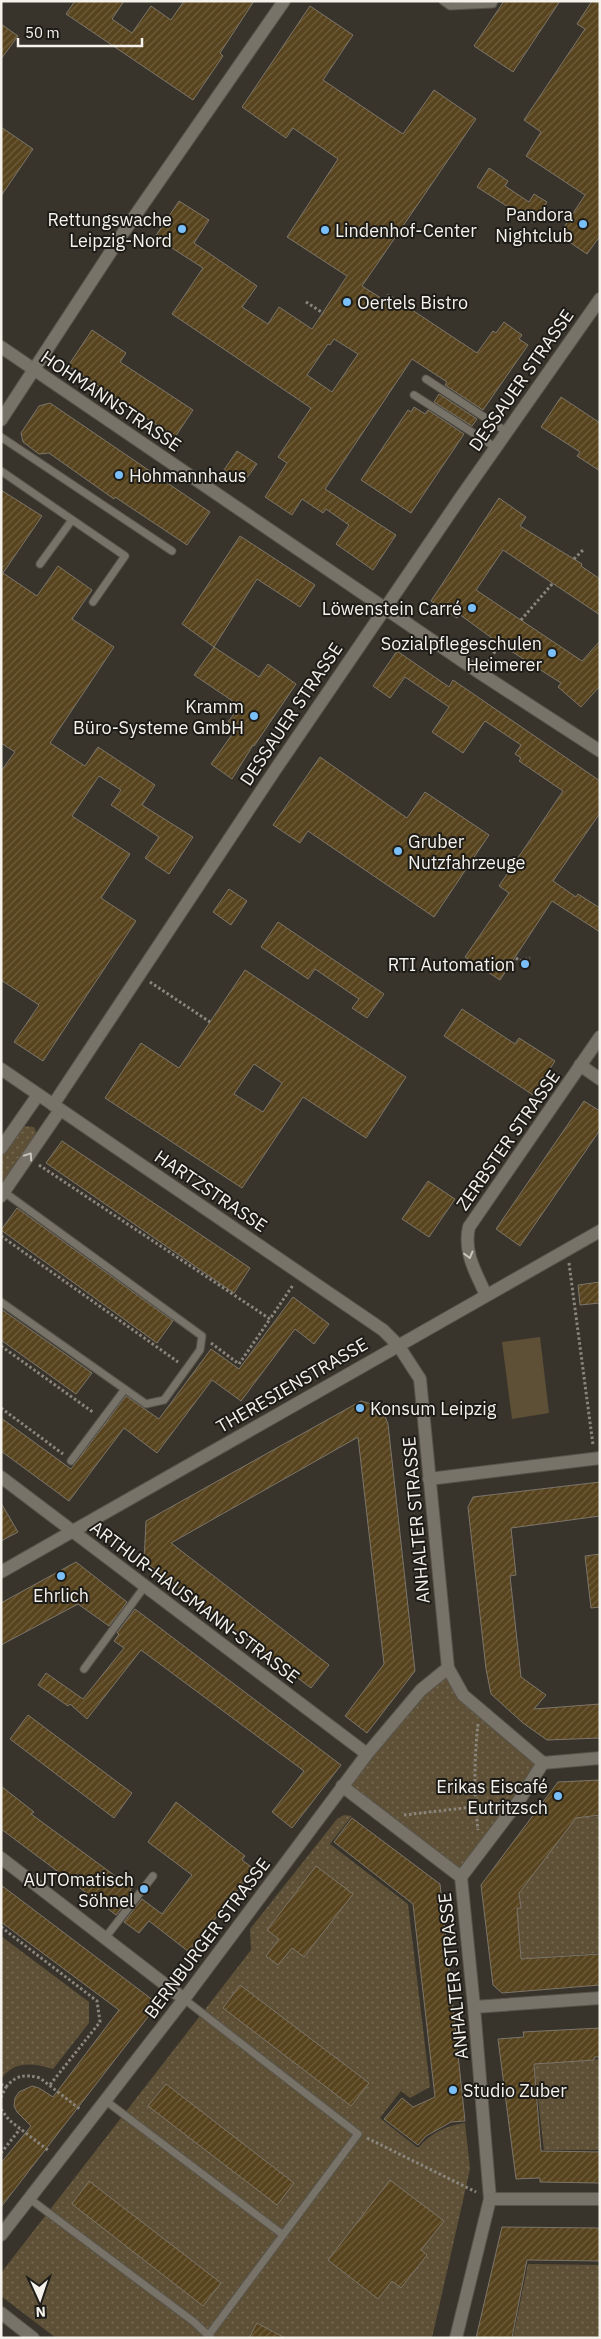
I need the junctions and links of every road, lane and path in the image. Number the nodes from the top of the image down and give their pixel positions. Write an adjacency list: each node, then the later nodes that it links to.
1 (284, 1): 8 (street)
2 (443, 1): 3 (lane)
3 (494, 1)
4 (600, 299): 12 (street, DESSAUER STRASSE)
5 (306, 302): 6 (path)
6 (323, 313)
7 (1, 347): 8 (street, HOHMANNSTRASSE)
8 (35, 370): 11 (street); 23 (street, HOHMANNSTRASSE)
9 (426, 379): 12 (lane)
10 (414, 395): 14 (lane)
11 (1, 420)
12 (507, 432): 14 (street, DESSAUER STRASSE)
13 (1, 437): 18 (lane)
14 (496, 447): 23 (street, DESSAUER STRASSE)
15 (1, 471): 16 (lane)
16 (72, 520): 20 (lane); 22 (lane)
17 (583, 550): 19 (path)
18 (172, 551)
19 (574, 559)
20 (40, 564)
21 (553, 584): 24 (path)
22 (93, 602)
23 (386, 608): 26 (street, HOHMANNSTRASSE); 30 (street, DESSAUER STRASSE)
24 (521, 620)
25 (500, 644): 26 (path)
26 (480, 673): 27 (street, HOHMANNSTRASSE)
27 (600, 751)
28 (516, 958): 29 (path)
29 (530, 958)
30 (139, 975): 31 (path); 37 (street, DESSAUER STRASSE)
31 (210, 1022)
32 (600, 1037): 33 (street, ZERBSTER STRASSE)
33 (580, 1066): 35 (street); 45 (street, ZERBSTER STRASSE, one-way to 45)
34 (1, 1069): 36 (street, HARTZSTRASSE)
35 (600, 1079)
36 (38, 1095): 37 (street, HARTZSTRASSE); 38 (street)
37 (57, 1107): 39 (street, DESSAUER STRASSE, one-way to 37); 44 (street, HARTZSTRASSE)
38 (1, 1148)
39 (28, 1157): 40 (street, DESSAUER STRASSE); 47 (path)
40 (3, 1194): 48 (lane)
41 (600, 1230): 43 (street, THERESIENSTRASSE)
42 (1, 1236): 51 (path)
43 (567, 1249): 45 (street, THERESIENSTRASSE); 55 (path)
44 (301, 1274): 47 (path); 49 (street, HARTZSTRASSE)
45 (486, 1295): 49 (street, THERESIENSTRASSE)
46 (1, 1302): 52 (lane)
47 (270, 1319): 48 (path)
48 (202, 1336): 51 (lane)
49 (398, 1345): 58 (street, ANHALTER STRASSE); 59 (street, THERESIENSTRASSE)
50 (1, 1346): 54 (path)
51 (187, 1368): 52 (lane)
52 (125, 1389): 54 (lane)
53 (1, 1408): 56 (path)
54 (103, 1419): 56 (lane)
55 (597, 1458): 58 (street)
56 (71, 1461)
57 (1, 1476): 59 (street, ARTHUR-HAUSMANN-STRASSE)
58 (429, 1479): 62 (street, ANHALTER STRASSE)
59 (73, 1531): 60 (street, THERESIENSTRASSE); 61 (street, ARTHUR-HAUSMANN-STRASSE)
60 (1, 1572)
61 (145, 1586): 63 (lane); 65 (street, ARTHUR-HAUSMANN-STRASSE)
62 (448, 1668): 64 (street); 65 (street, BERNBURGER STRASSE)
63 (84, 1669)
64 (479, 1708): 67 (street); 70 (path)
65 (367, 1754): 68 (street, BERNBURGER STRASSE)
66 (600, 1758): 67 (street)
67 (543, 1763): 69 (street)
68 (342, 1786): 71 (street); 79 (street, BERNBURGER STRASSE)
69 (518, 1802): 70 (path); 72 (street)
70 (476, 1807): 71 (path); 72 (path)
71 (383, 1818): 75 (street)
72 (481, 1850): 75 (street)
73 (1, 1858): 77 (street)
74 (153, 1876): 77 (lane)
75 (461, 1877): 80 (street, ANHALTER STRASSE)
76 (1, 1927): 82 (path)
77 (105, 1938): 79 (street)
78 (600, 1998): 80 (street)
79 (184, 1999): 85 (street, BERNBURGER STRASSE); 89 (lane)
80 (474, 2007): 93 (street, ANHALTER STRASSE)
81 (1, 2084): 83 (path)
82 (49, 2086): 83 (path); 87 (path)
83 (6, 2087): 84 (path)
84 (1, 2097)
85 (106, 2101): 87 (street, BERNBURGER STRASSE); 95 (lane)
86 (1, 2108): 88 (path)
87 (92, 2118): 91 (street, BERNBURGER STRASSE)
88 (20, 2129): 90 (path); 91 (path)
89 (358, 2134): 93 (path); 95 (lane)
90 (1, 2153)
91 (60, 2159): 92 (street, BERNBURGER STRASSE)
92 (30, 2198): 96 (street, BERNBURGER STRASSE); 98 (lane)
93 (490, 2199): 94 (street); 100 (street, ANHALTER STRASSE)
94 (600, 2199)
95 (282, 2234): 98 (lane)
96 (1, 2235)
97 (1, 2313): 99 (street)
98 (209, 2337)
99 (33, 2338)
100 (456, 2338)

